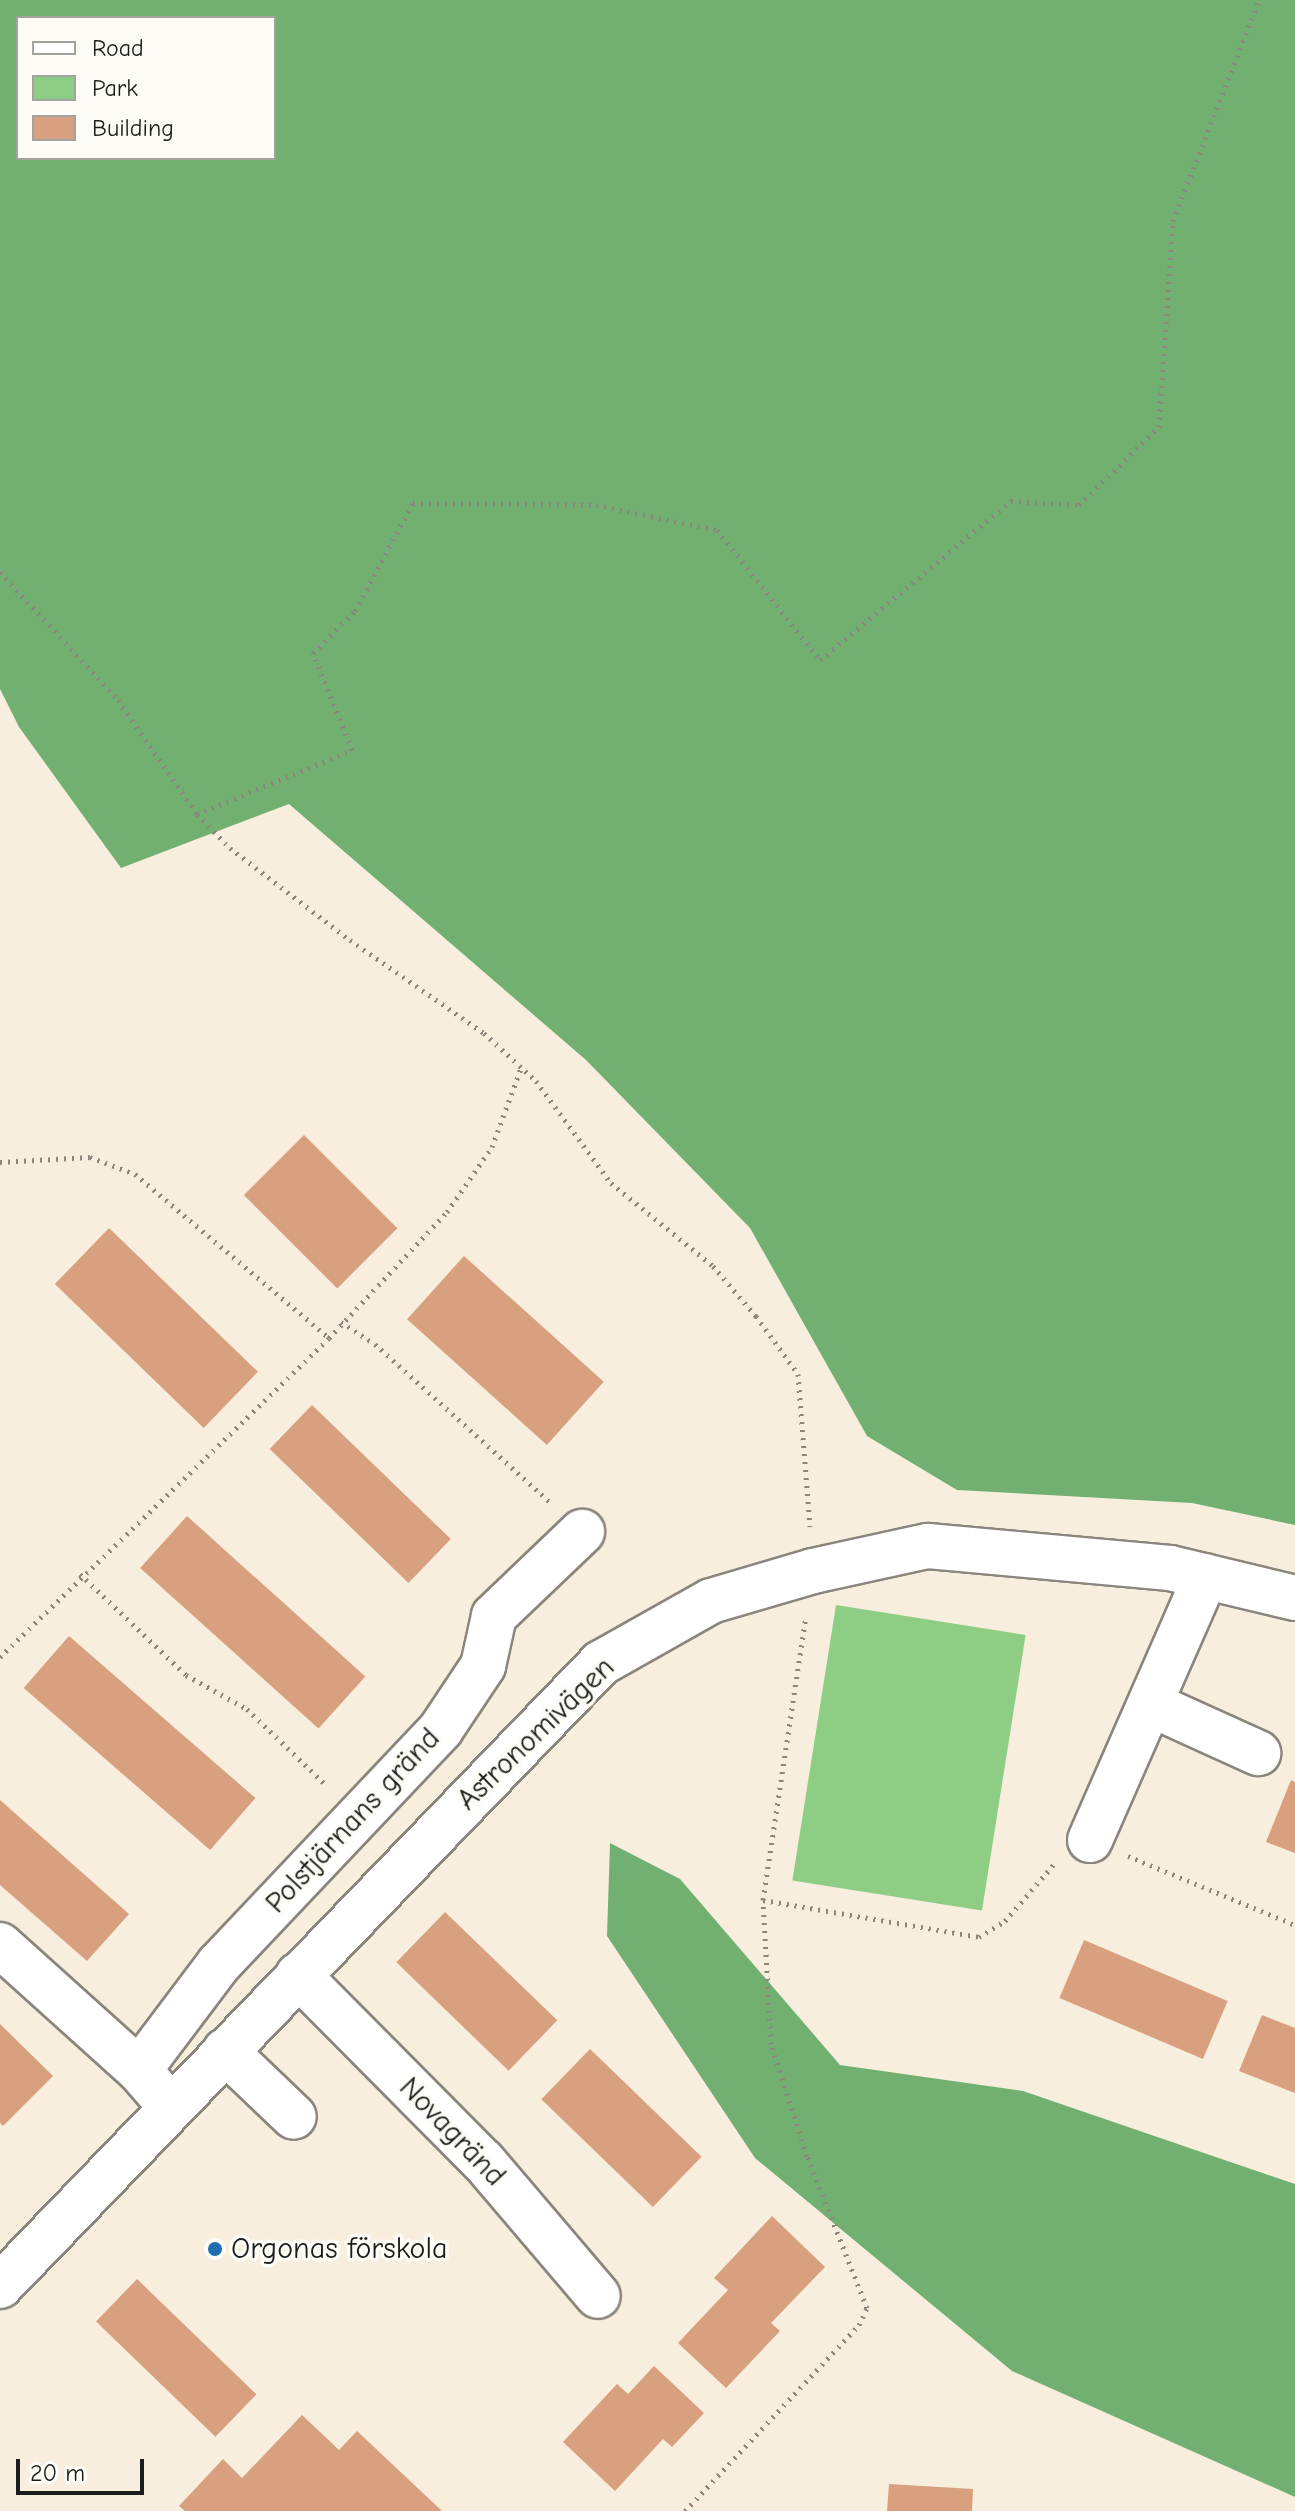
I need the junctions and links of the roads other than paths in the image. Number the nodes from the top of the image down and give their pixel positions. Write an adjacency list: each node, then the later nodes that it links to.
1 (582, 1532): 10 (street, Polstjärnans gränd)
2 (1206, 1576): 3 (street, Astronomivägen); 4 (street); 8 (street, Astronomivägen)
3 (1295, 1598)
4 (1150, 1704): 5 (street); 6 (street)
5 (1258, 1753)
6 (1084, 1838)
7 (0, 1945): 10 (street)
8 (298, 1975): 9 (street, Astronomivägen); 14 (street, Novagränd)
9 (225, 2051): 11 (street, Astronomivägen); 12 (street)
10 (139, 2070): 11 (street)
11 (170, 2106): 13 (street, Astronomivägen)
12 (294, 2117)
13 (0, 2286)
14 (598, 2296)

